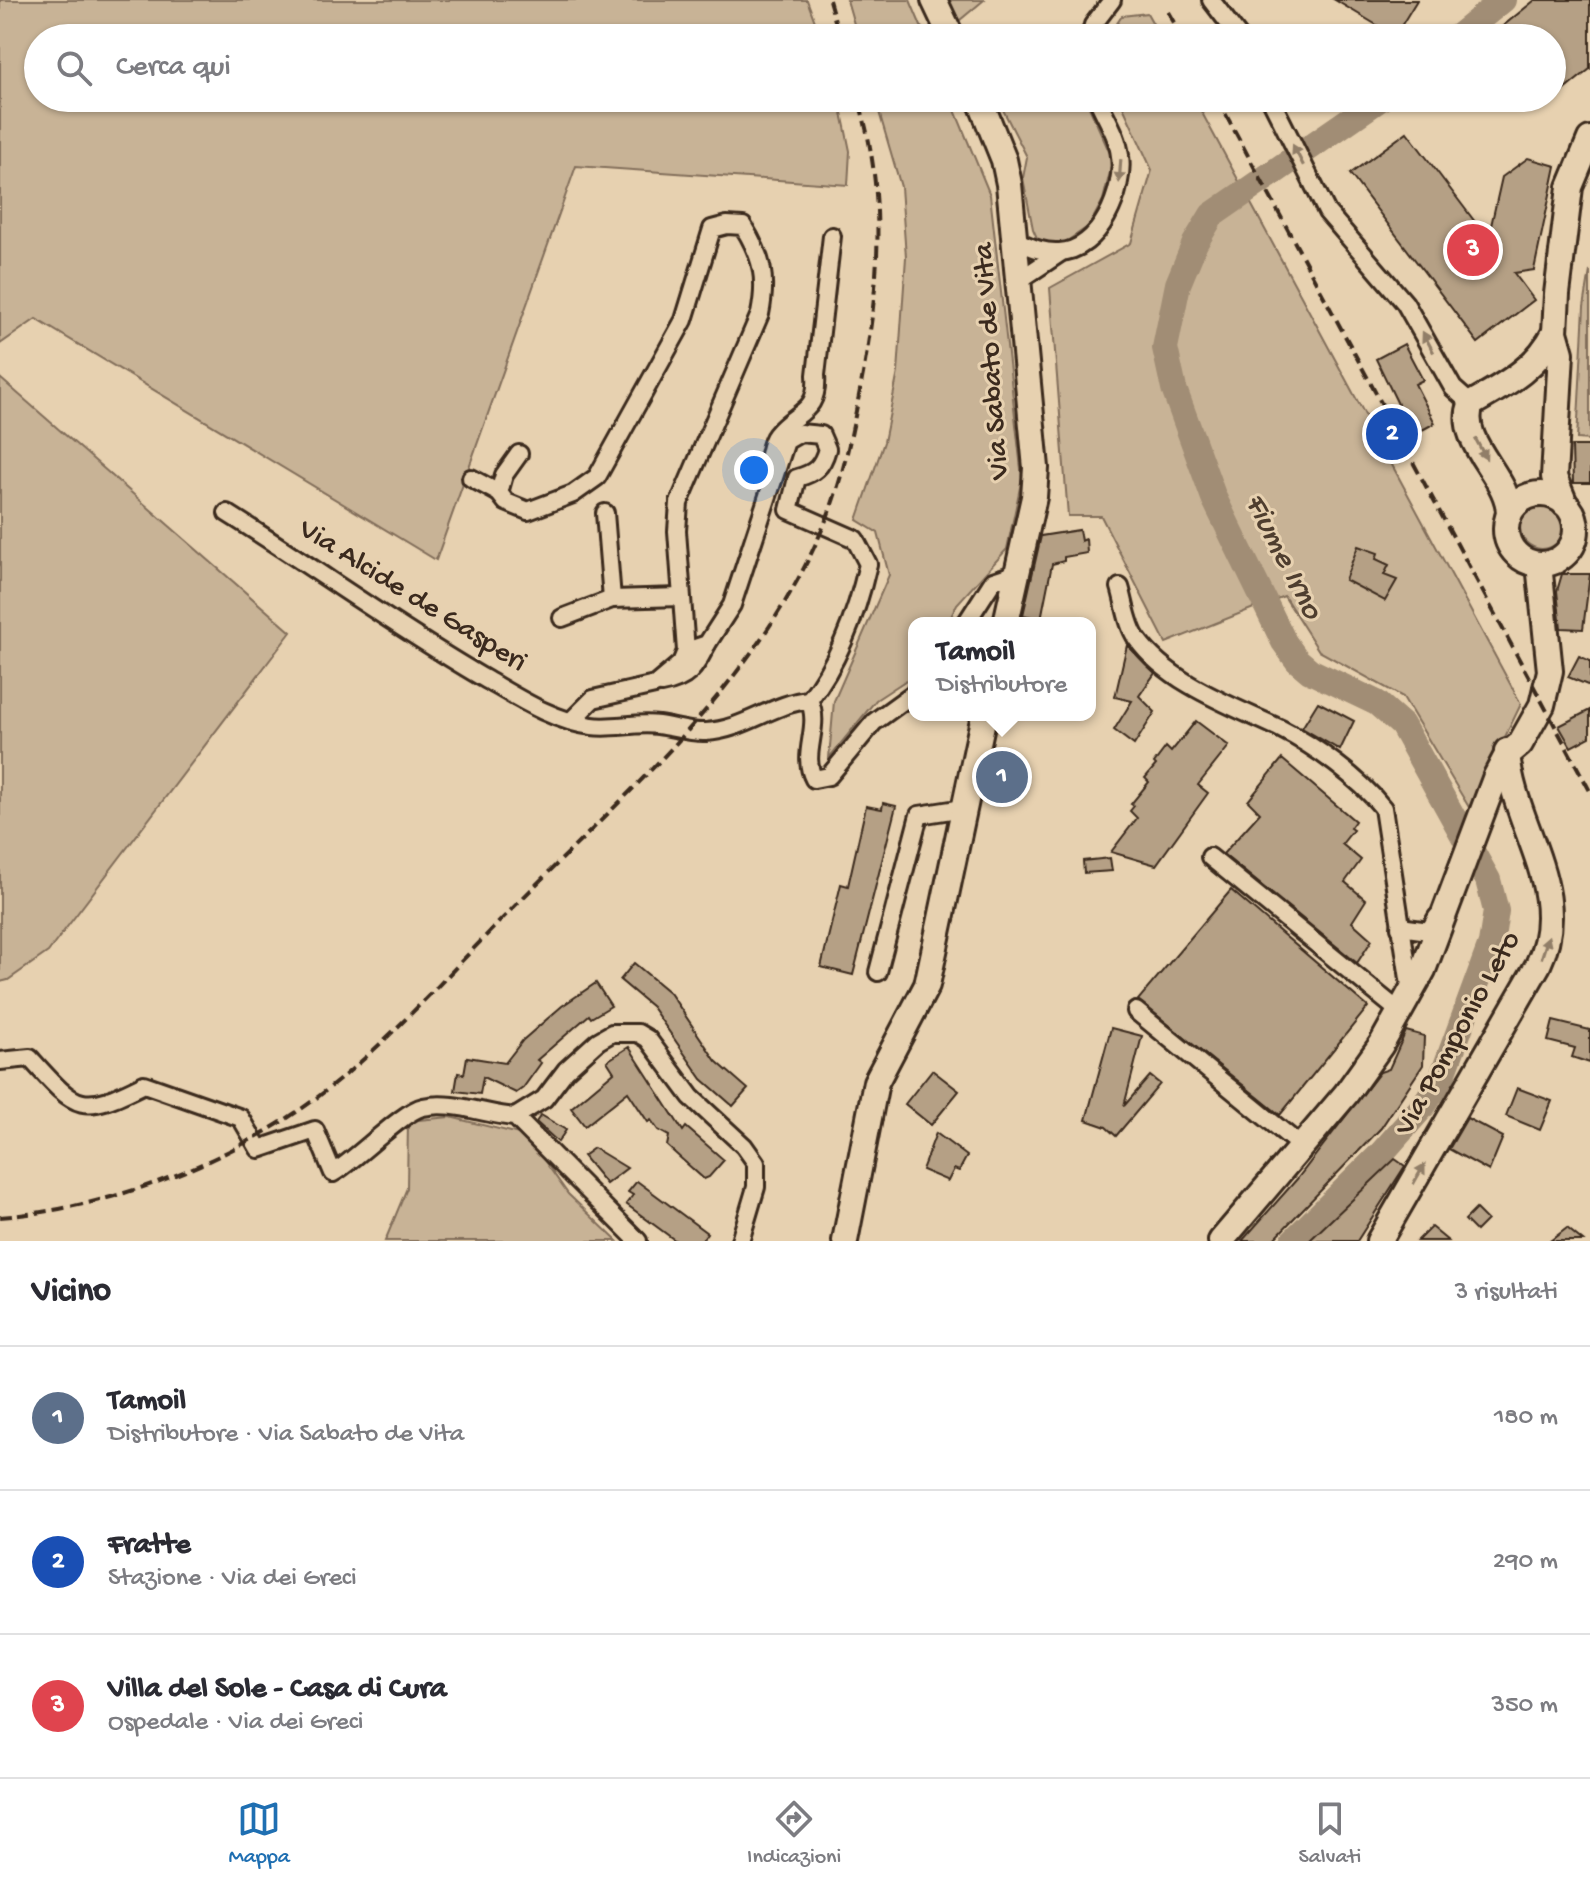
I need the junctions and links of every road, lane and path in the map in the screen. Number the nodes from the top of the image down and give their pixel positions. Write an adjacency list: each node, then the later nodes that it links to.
1 (934, 0): 4 (main road)
2 (1112, 0): 5 (street)
3 (1211, 0): 6 (street)
4 (945, 24)
5 (1094, 24)
6 (1229, 24)
7 (985, 112): 14 (main road, Via Sabato de Vita)
8 (1104, 112): 15 (street, one-way to 15)
9 (1277, 112): 19 (street, one-way to 9)
10 (1590, 139): 12 (main road)
11 (1590, 162): 12 (main road)
12 (1570, 209): 17 (main road)
13 (832, 236): 22 (street)
14 (1017, 241): 15 (street); 16 (main road, Via Sabato de Vita)
15 (1062, 252): 16 (street)
16 (1021, 279): 30 (main road, Via Sabato de Vita)
17 (1555, 332): 18 (main road); 21 (main road)
18 (1521, 376): 19 (main road); 21 (main road)
19 (1471, 404): 28 (main road, one-way to 28)
20 (519, 454): 24 (street)
21 (1555, 455): 25 (main road)
22 (775, 472): 37 (street); 41 (street)
23 (471, 478): 24 (street)
24 (499, 493): 32 (street)
25 (1576, 512): 28 (main road); 29 (main road)
26 (227, 513): 42 (street, Via Alcide de Gasperi)
27 (605, 513): 33 (street)
28 (1509, 516): 29 (main road)
29 (1539, 564): 44 (main road)
30 (1017, 573): 34 (street); 35 (main road, Via Sabato de Vita)
31 (1120, 587): 48 (street)
32 (681, 597): 33 (street); 38 (street)
33 (612, 599): 36 (street)
34 (970, 617)
35 (1007, 617)
36 (562, 618)
37 (707, 644): 38 (street); 39 (street)
38 (686, 651): 39 (street)
39 (655, 685): 42 (street)
40 (908, 697): 41 (street)
41 (809, 700): 42 (street, Via Alcide de Gasperi)
42 (571, 721)
43 (983, 721): 45 (main road)
44 (1502, 765): 47 (main road); 59 (main road, Via Pomponio Leto, one-way to 44)
45 (964, 808): 49 (street); 57 (main road)
46 (1210, 857): 50 (street)
47 (1458, 877): 48 (street); 50 (main road)
48 (1400, 927): 50 (street)
49 (878, 972)
50 (1406, 1002): 54 (main road)
51 (1136, 1011): 54 (street)
52 (0, 1061): 53 (street)
53 (515, 1117): 55 (street); 56 (street)
54 (1302, 1147): 58 (main road)
55 (638, 1241)
56 (740, 1241)
57 (845, 1241)
58 (1221, 1241)
59 (1379, 1241)

